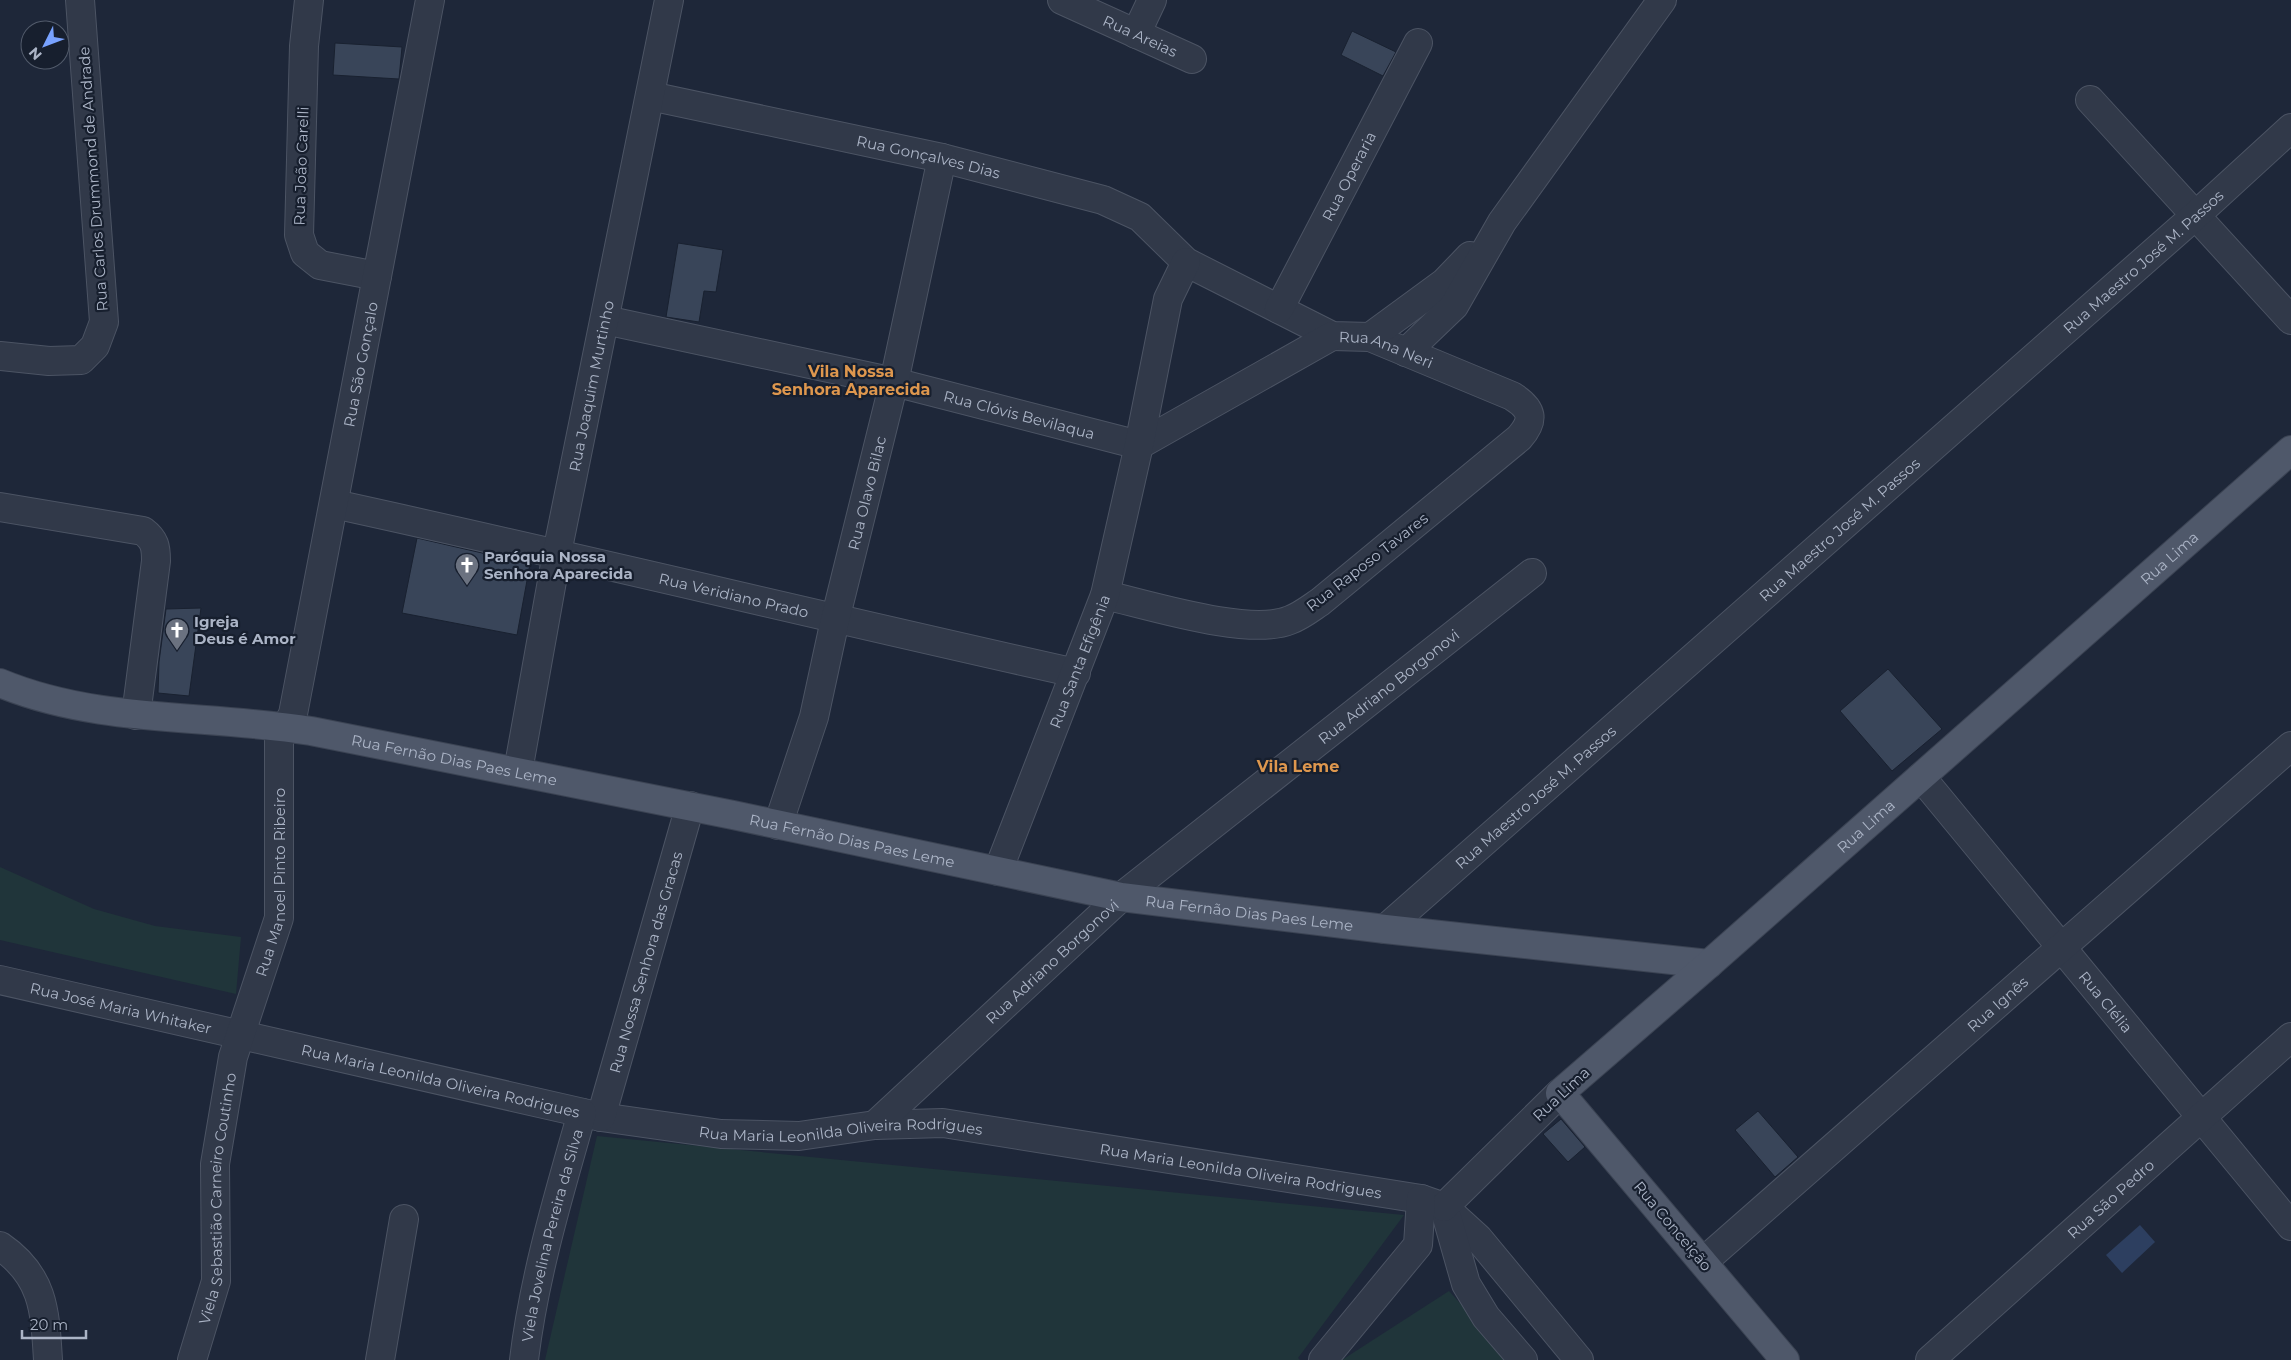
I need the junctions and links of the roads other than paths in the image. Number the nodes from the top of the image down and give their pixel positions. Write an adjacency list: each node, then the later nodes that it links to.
1 (80, 0): 25 (street, Rua Carlos Drummond de Andrade)
2 (309, 0): 18 (street, Rua João Carelli)
3 (430, 0): 18 (street, Rua São Gonçalo)
4 (669, 0): 11 (street, Rua Joaquim Murtinho)
5 (1062, 0): 8 (street, Rua Areias)
6 (1152, 0): 8 (street)
7 (1662, 0): 16 (street)
8 (1136, 34): 10 (street, Rua Areias)
9 (1418, 43): 19 (street, Rua Operaria)
10 (1192, 59)
11 (650, 96): 14 (street, Rua Gonçalves Dias); 20 (street, Rua Joaquim Murtinho)
12 (2090, 100): 15 (street)
13 (2291, 128): 15 (street, Rua Maestro José M. Passos)
14 (942, 158): 17 (street, Rua Gonçalves Dias); 26 (street, Rua Olavo Bilac)
15 (2196, 214): 21 (street); 47 (street, Rua Maestro José M. Passos)
16 (1502, 222): 23 (street); 24 (street)
17 (1186, 262): 19 (street, Rua Ana Neri); 28 (street, Rua Santa Efigênia)
18 (377, 276): 30 (street, Rua São Gonçalo)
19 (1278, 309): 22 (street, Rua Ana Neri)
20 (605, 320): 26 (street, Rua Clóvis Bevilaqua); 32 (street, Rua Joaquim Murtinho)
21 (2291, 320)
22 (1332, 336): 23 (street, Rua Ana Neri); 28 (street)
23 (1370, 337): 24 (street, Rua Ana Neri)
24 (1406, 352): 27 (street, Rua Ana Neri)
25 (0, 356)
26 (894, 382): 28 (street, Rua Clóvis Bevilaqua); 35 (street, Rua Olavo Bilac)
27 (1519, 438): 34 (street, Rua Raposo Tavares)
28 (1139, 445): 34 (street, Rua Santa Efigênia)
29 (2287, 461): 42 (main road, Rua Lima)
30 (334, 504): 32 (street, Rua Veridiano Prado); 39 (street, Rua São Gonçalo)
31 (0, 507): 38 (street)
32 (557, 553): 35 (street, Rua Veridiano Prado); 41 (street, Rua Joaquim Murtinho)
33 (1532, 574): 46 (street, Rua Adriano Borgonovi)
34 (1104, 595): 36 (street, Rua Santa Efigênia)
35 (835, 620): 36 (street, Rua Veridiano Prado); 44 (street, Rua Olavo Bilac)
36 (1076, 673): 45 (street, Rua Santa Efigênia)
37 (0, 683): 38 (main road, Rua Fernão Dias Paes Leme)
38 (136, 715): 39 (main road, Rua Fernão Dias Paes Leme)
39 (285, 727): 41 (main road, Rua Fernão Dias Paes Leme); 51 (street, Rua Manoel Pinto Ribeiro)
40 (2291, 746): 48 (street, Rua Ignês)
41 (518, 771): 43 (main road, Rua Fernão Dias Paes Leme)
42 (1921, 777): 48 (street, Rua Clélia); 49 (main road, Rua Lima)
43 (690, 806): 44 (main road, Rua Fernão Dias Paes Leme); 54 (street, Rua Nossa Senhora das Gracas)
44 (778, 824): 45 (main road, Rua Fernão Dias Paes Leme)
45 (998, 871): 46 (main road, Rua Fernão Dias Paes Leme)
46 (1121, 897): 47 (main road, Rua Fernão Dias Paes Leme); 56 (street, Rua Adriano Borgonovi)
47 (1385, 929): 49 (main road, Rua Fernão Dias Paes Leme)
48 (2062, 947): 55 (street, Rua Clélia); 61 (street, Rua Ignês)
49 (1709, 964): 53 (main road, Rua Lima)
50 (0, 980): 51 (street, Rua José Maria Whitaker)
51 (241, 1035): 54 (street, Rua Maria Leonilda Oliveira Rodrigues); 63 (street, Viela Sebastião Carneiro Coutinho)
52 (2291, 1037): 55 (street, Rua São Pedro)
53 (1560, 1093): 57 (street, Rua Lima); 61 (main road, Rua Conceição)
54 (592, 1115): 56 (street, Rua Maria Leonilda Oliveira Rodrigues); 65 (street, Viela Jovelina Pereira da Silva)
55 (2200, 1116): 59 (street, Rua Clélia); 70 (street, Rua São Pedro)
56 (875, 1125): 57 (street, Rua Maria Leonilda Oliveira Rodrigues)
57 (1432, 1203): 66 (street); 67 (street); 68 (street)
58 (404, 1219): 64 (street)
59 (2291, 1226)
60 (0, 1246): 62 (street)
61 (1704, 1261): 69 (main road, Rua Conceição)
62 (48, 1360)
63 (192, 1360)
64 (380, 1360)
65 (524, 1360)
66 (1323, 1360)
67 (1523, 1360)
68 (1579, 1360)
69 (1785, 1360)
70 (1930, 1360)

